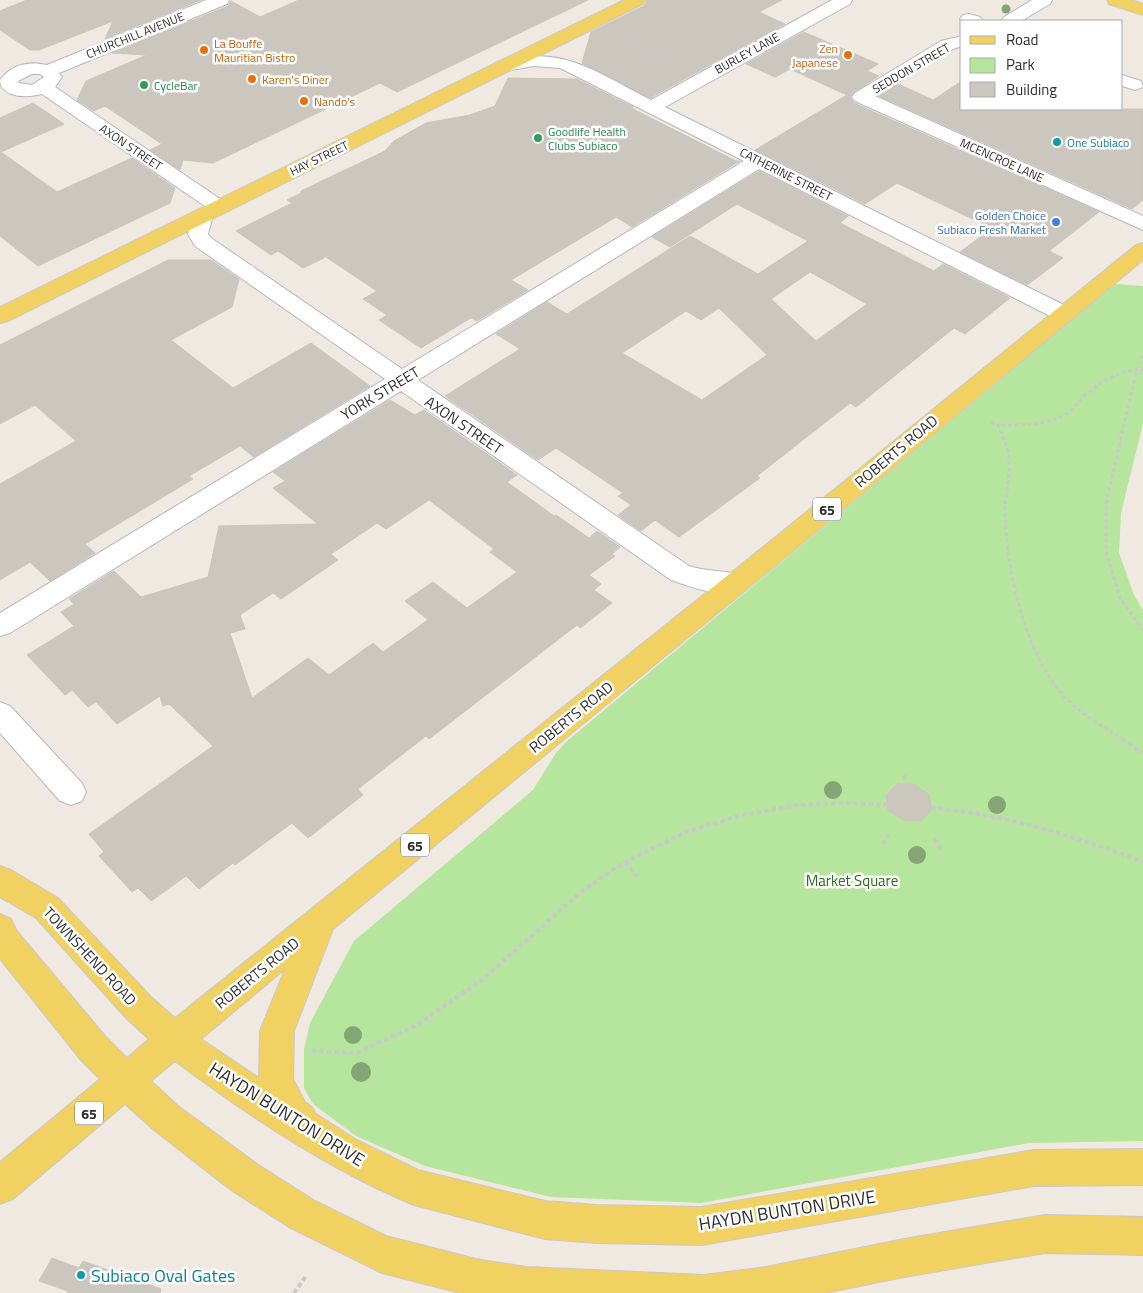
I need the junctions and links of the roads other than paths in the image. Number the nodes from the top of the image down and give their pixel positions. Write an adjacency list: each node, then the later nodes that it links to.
1 (220, 0): 11 (street, CHURCHILL AVENUE)
2 (637, 0): 9 (main road, HAY STREET)
3 (844, 0): 13 (street, BURLEY LANE)
4 (1044, 0): 7 (street)
5 (1115, 0): 6 (main road)
6 (1143, 10)
7 (1012, 20)
8 (960, 42): 12 (street, SEDDON STREET)
9 (501, 68): 13 (street, CATHERINE STREET); 15 (main road, HAY STREET)
10 (9, 78): 11 (street)
11 (46, 79): 15 (street, AXON STREET)
12 (861, 97): 16 (street, MCENCROE LANE)
13 (651, 107): 14 (street, CATHERINE STREET)
14 (760, 160): 18 (street, CATHERINE STREET); 20 (street, YORK STREET)
15 (211, 211): 19 (main road, HAY STREET); 20 (street, AXON STREET)
16 (1143, 224)
17 (1143, 249): 18 (main road, ROBERTS ROAD / 65)
18 (1064, 314): 21 (main road, ROBERTS ROAD / 65)
19 (0, 316)
20 (400, 381): 21 (street, AXON STREET); 22 (street, YORK STREET)
21 (735, 583): 26 (main road, ROBERTS ROAD / 65)
22 (0, 626)
23 (0, 714): 24 (street)
24 (71, 792)
25 (0, 880): 28 (main road, TOWNSHEND ROAD)
26 (319, 923): 28 (main road, ROBERTS ROAD / 65); 30 (main road)
27 (0, 929): 29 (main road)
28 (175, 1040): 29 (main road, ROBERTS ROAD / 65); 30 (main road, HAYDN BUNTON DRIVE)
29 (126, 1081): 32 (main road, ROBERTS ROAD / 65); 35 (main road)
30 (344, 1153): 31 (main road, HAYDN BUNTON DRIVE)
31 (1143, 1167)
32 (0, 1186)
33 (1143, 1236): 34 (main road)
34 (767, 1289): 36 (main road)
35 (701, 1293)
36 (708, 1293)

